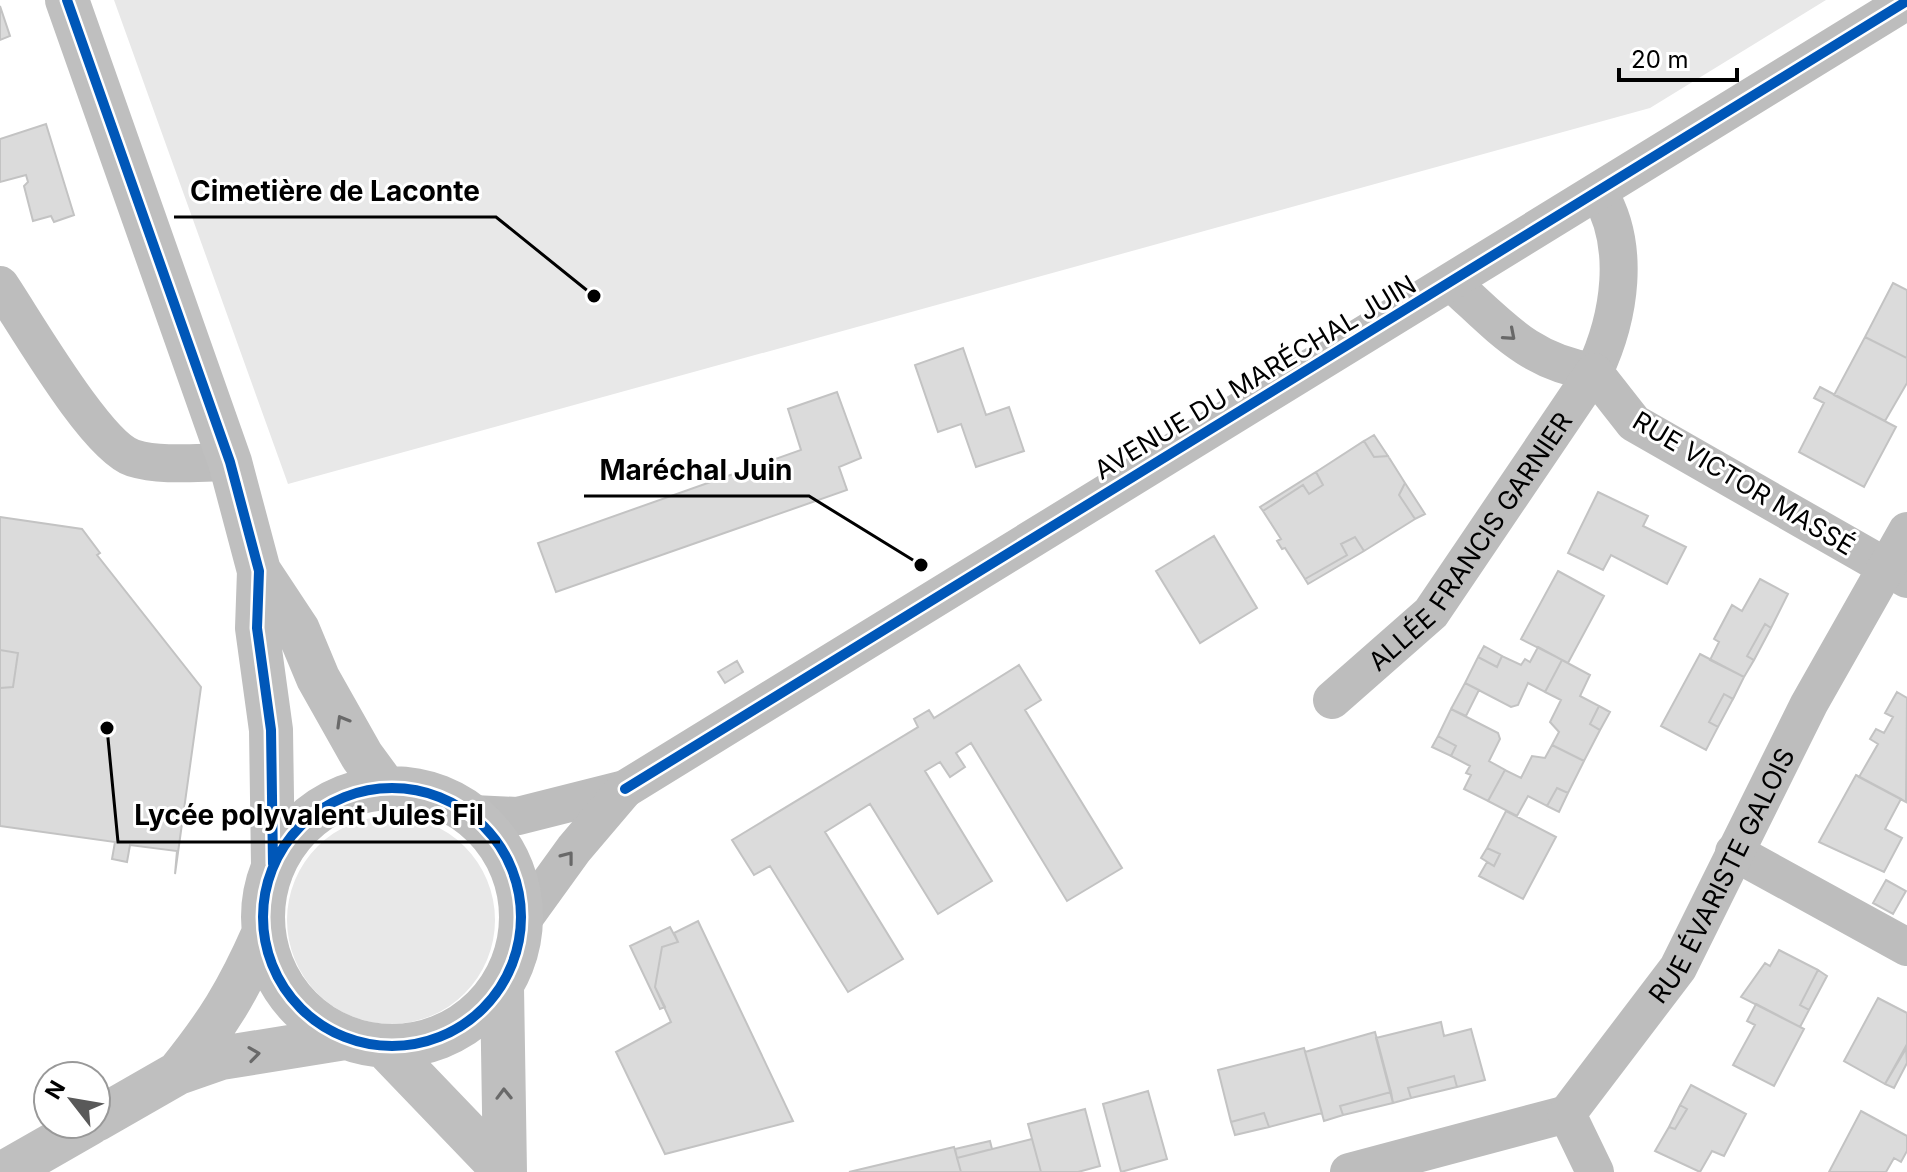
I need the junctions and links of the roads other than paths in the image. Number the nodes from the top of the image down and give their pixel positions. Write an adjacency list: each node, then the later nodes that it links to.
1 (67, 0): 7 (street)
2 (1907, 1): 3 (street, AVENUE DU MARÉCHAL JUIN)
3 (1599, 193): 4 (street, AVENUE DU MARÉCHAL JUIN); 6 (street)
4 (1452, 283): 6 (street, one-way to 6); 13 (street, AVENUE DU MARÉCHAL JUIN)
5 (0, 285): 7 (street)
6 (1594, 372): 10 (street, RUE VICTOR MASSÉ); 11 (street, ALLÉE FRANCIS GARNIER)
7 (230, 462): 9 (street)
8 (1907, 531): 10 (street, RUE ÉVARISTE GALOIS)
9 (259, 571): 12 (street, one-way to 9); 16 (street)
10 (1897, 573): 15 (street, RUE ÉVARISTE GALOIS)
11 (1332, 700)
12 (384, 786): 14 (street); 16 (street)
13 (625, 789): 14 (street, AVENUE DU MARÉCHAL JUIN); 17 (street, AVENUE DU MARÉCHAL JUIN, one-way to 13)
14 (473, 814): 17 (street)
15 (1734, 852): 19 (street); 24 (street, RUE ÉVARISTE GALOIS)
16 (273, 864): 18 (street)
17 (522, 921): 20 (street)
18 (263, 934): 21 (street); 22 (street)
19 (1907, 947)
20 (502, 987): 21 (street); 27 (street, one-way to 20)
21 (365, 1042): 22 (street, one-way to 21); 27 (street)
22 (178, 1073): 23 (street)
23 (112, 1111)
24 (1567, 1114): 28 (street); 29 (street)
25 (61, 1140): 26 (street)
26 (5, 1172)
27 (505, 1172)
28 (1349, 1172)
29 (1595, 1172)

